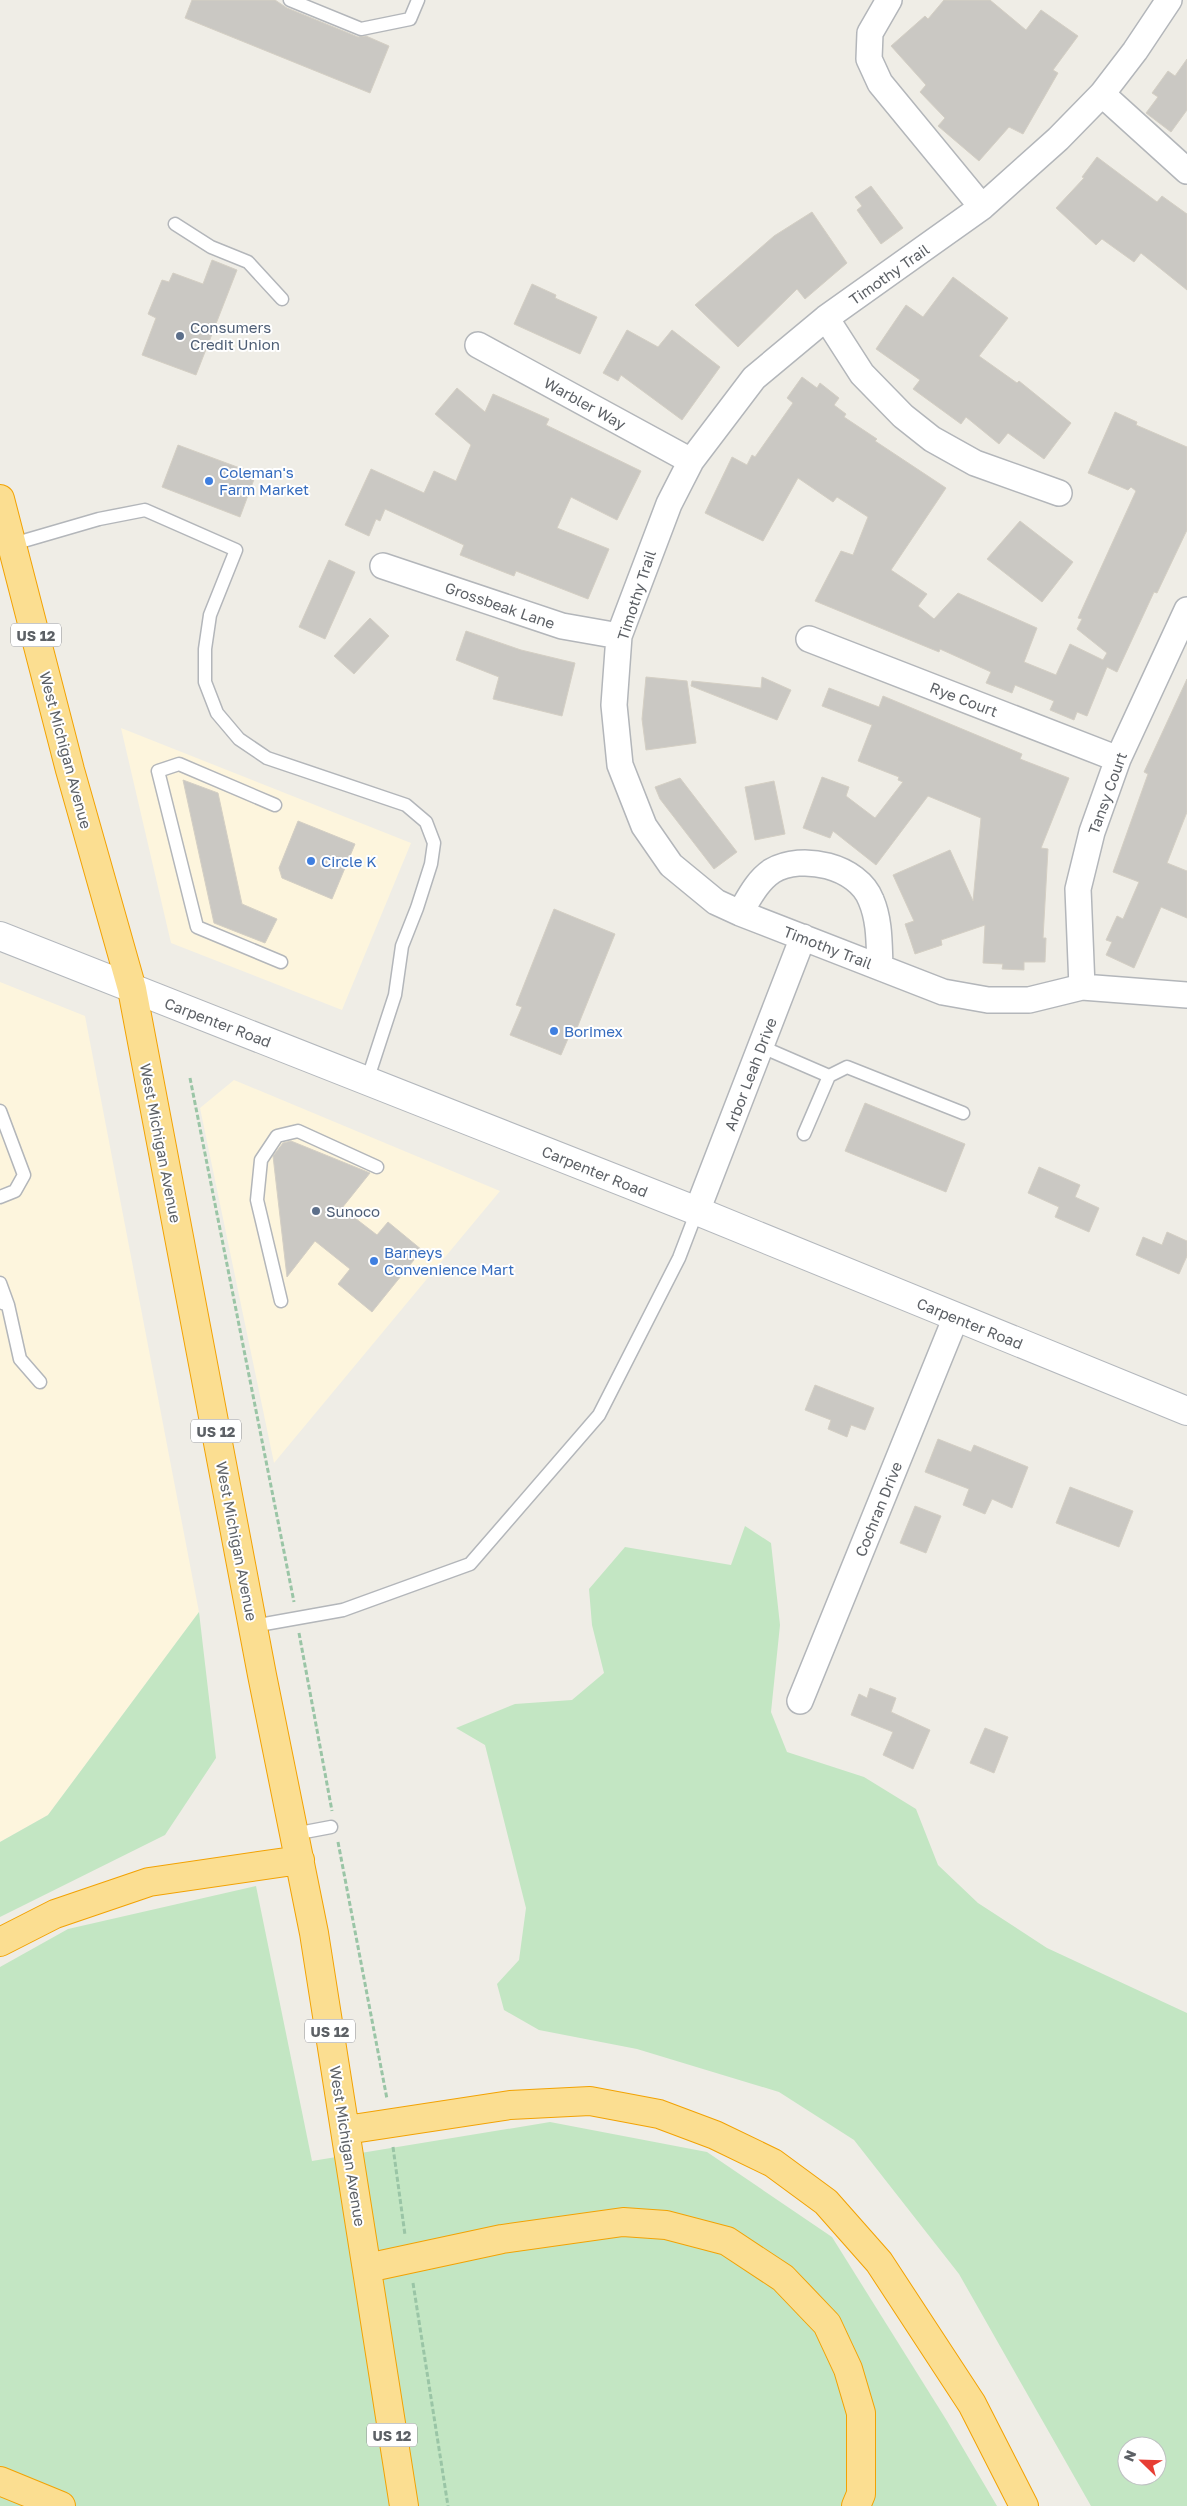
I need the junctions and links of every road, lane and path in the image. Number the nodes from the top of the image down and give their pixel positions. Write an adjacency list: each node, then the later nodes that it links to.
1 (290, 0): 2 (lane)
2 (418, 0)
3 (889, 0): 7 (street)
4 (1169, 0): 5 (street, Timothy Trail)
5 (1102, 94): 6 (street); 7 (street, Timothy Trail)
6 (1187, 171)
7 (982, 207): 10 (street, Timothy Trail)
8 (175, 224): 9 (lane)
9 (282, 299)
10 (826, 318): 12 (street, Timothy Trail); 13 (street)
11 (478, 345): 12 (street, Warbler Way)
12 (691, 461): 18 (street, Timothy Trail)
13 (1059, 494)
14 (0, 499): 15 (highway, West Michigan Avenue / US 12)
15 (13, 544): 28 (highway, West Michigan Avenue / US 12); 33 (lane)
16 (383, 566): 18 (street, Grossbeak Lane)
17 (1187, 610): 20 (street, Tansy Court)
18 (619, 636): 22 (street, Timothy Trail)
19 (809, 639): 20 (street, Rye Court)
20 (1118, 759): 27 (street, Tansy Court)
21 (275, 805): 25 (lane)
22 (740, 913): 24 (street, Timothy Trail); 26 (street)
23 (0, 936): 28 (main road, Carpenter Road)
24 (803, 937): 26 (street, Timothy Trail); 30 (street, Arbor Leah Drive)
25 (281, 962)
26 (880, 967): 27 (street, Timothy Trail)
27 (1082, 987): 29 (street, Timothy Trail)
28 (132, 989): 33 (main road, Carpenter Road); 47 (highway, West Michigan Avenue / US 12)
29 (1187, 995)
30 (762, 1047): 31 (lane); 39 (street, Arbor Leah Drive)
31 (829, 1076): 35 (lane); 36 (lane)
32 (190, 1078): 46 (path)
33 (367, 1082): 39 (main road, Carpenter Road)
34 (0, 1111): 38 (lane)
35 (963, 1113)
36 (804, 1134)
37 (377, 1167): 41 (lane)
38 (0, 1197)
39 (697, 1211): 43 (main road, Carpenter Road); 46 (lane)
40 (0, 1283): 42 (lane)
41 (281, 1301)
42 (4, 1304): 44 (lane)
43 (956, 1317): 45 (main road, Carpenter Road); 48 (street, Cochran Drive)
44 (40, 1382)
45 (1187, 1411)
46 (297, 1618): 47 (lane); 49 (path)
47 (253, 1626): 50 (highway, West Michigan Avenue / US 12)
48 (800, 1701)
49 (333, 1826): 50 (lane); 52 (path)
50 (297, 1847): 51 (highway); 53 (highway, West Michigan Avenue / US 12)
51 (0, 1942)
52 (387, 2100)
53 (346, 2130): 56 (highway, West Michigan Avenue / US 12); 63 (highway)
54 (393, 2140): 55 (path)
55 (406, 2241)
56 (367, 2268): 60 (highway, West Michigan Avenue / US 12); 62 (highway)
57 (412, 2275): 61 (path)
58 (0, 2481): 59 (highway)
59 (61, 2506)
60 (404, 2506)
61 (448, 2506)
62 (856, 2506)
63 (1024, 2506)

